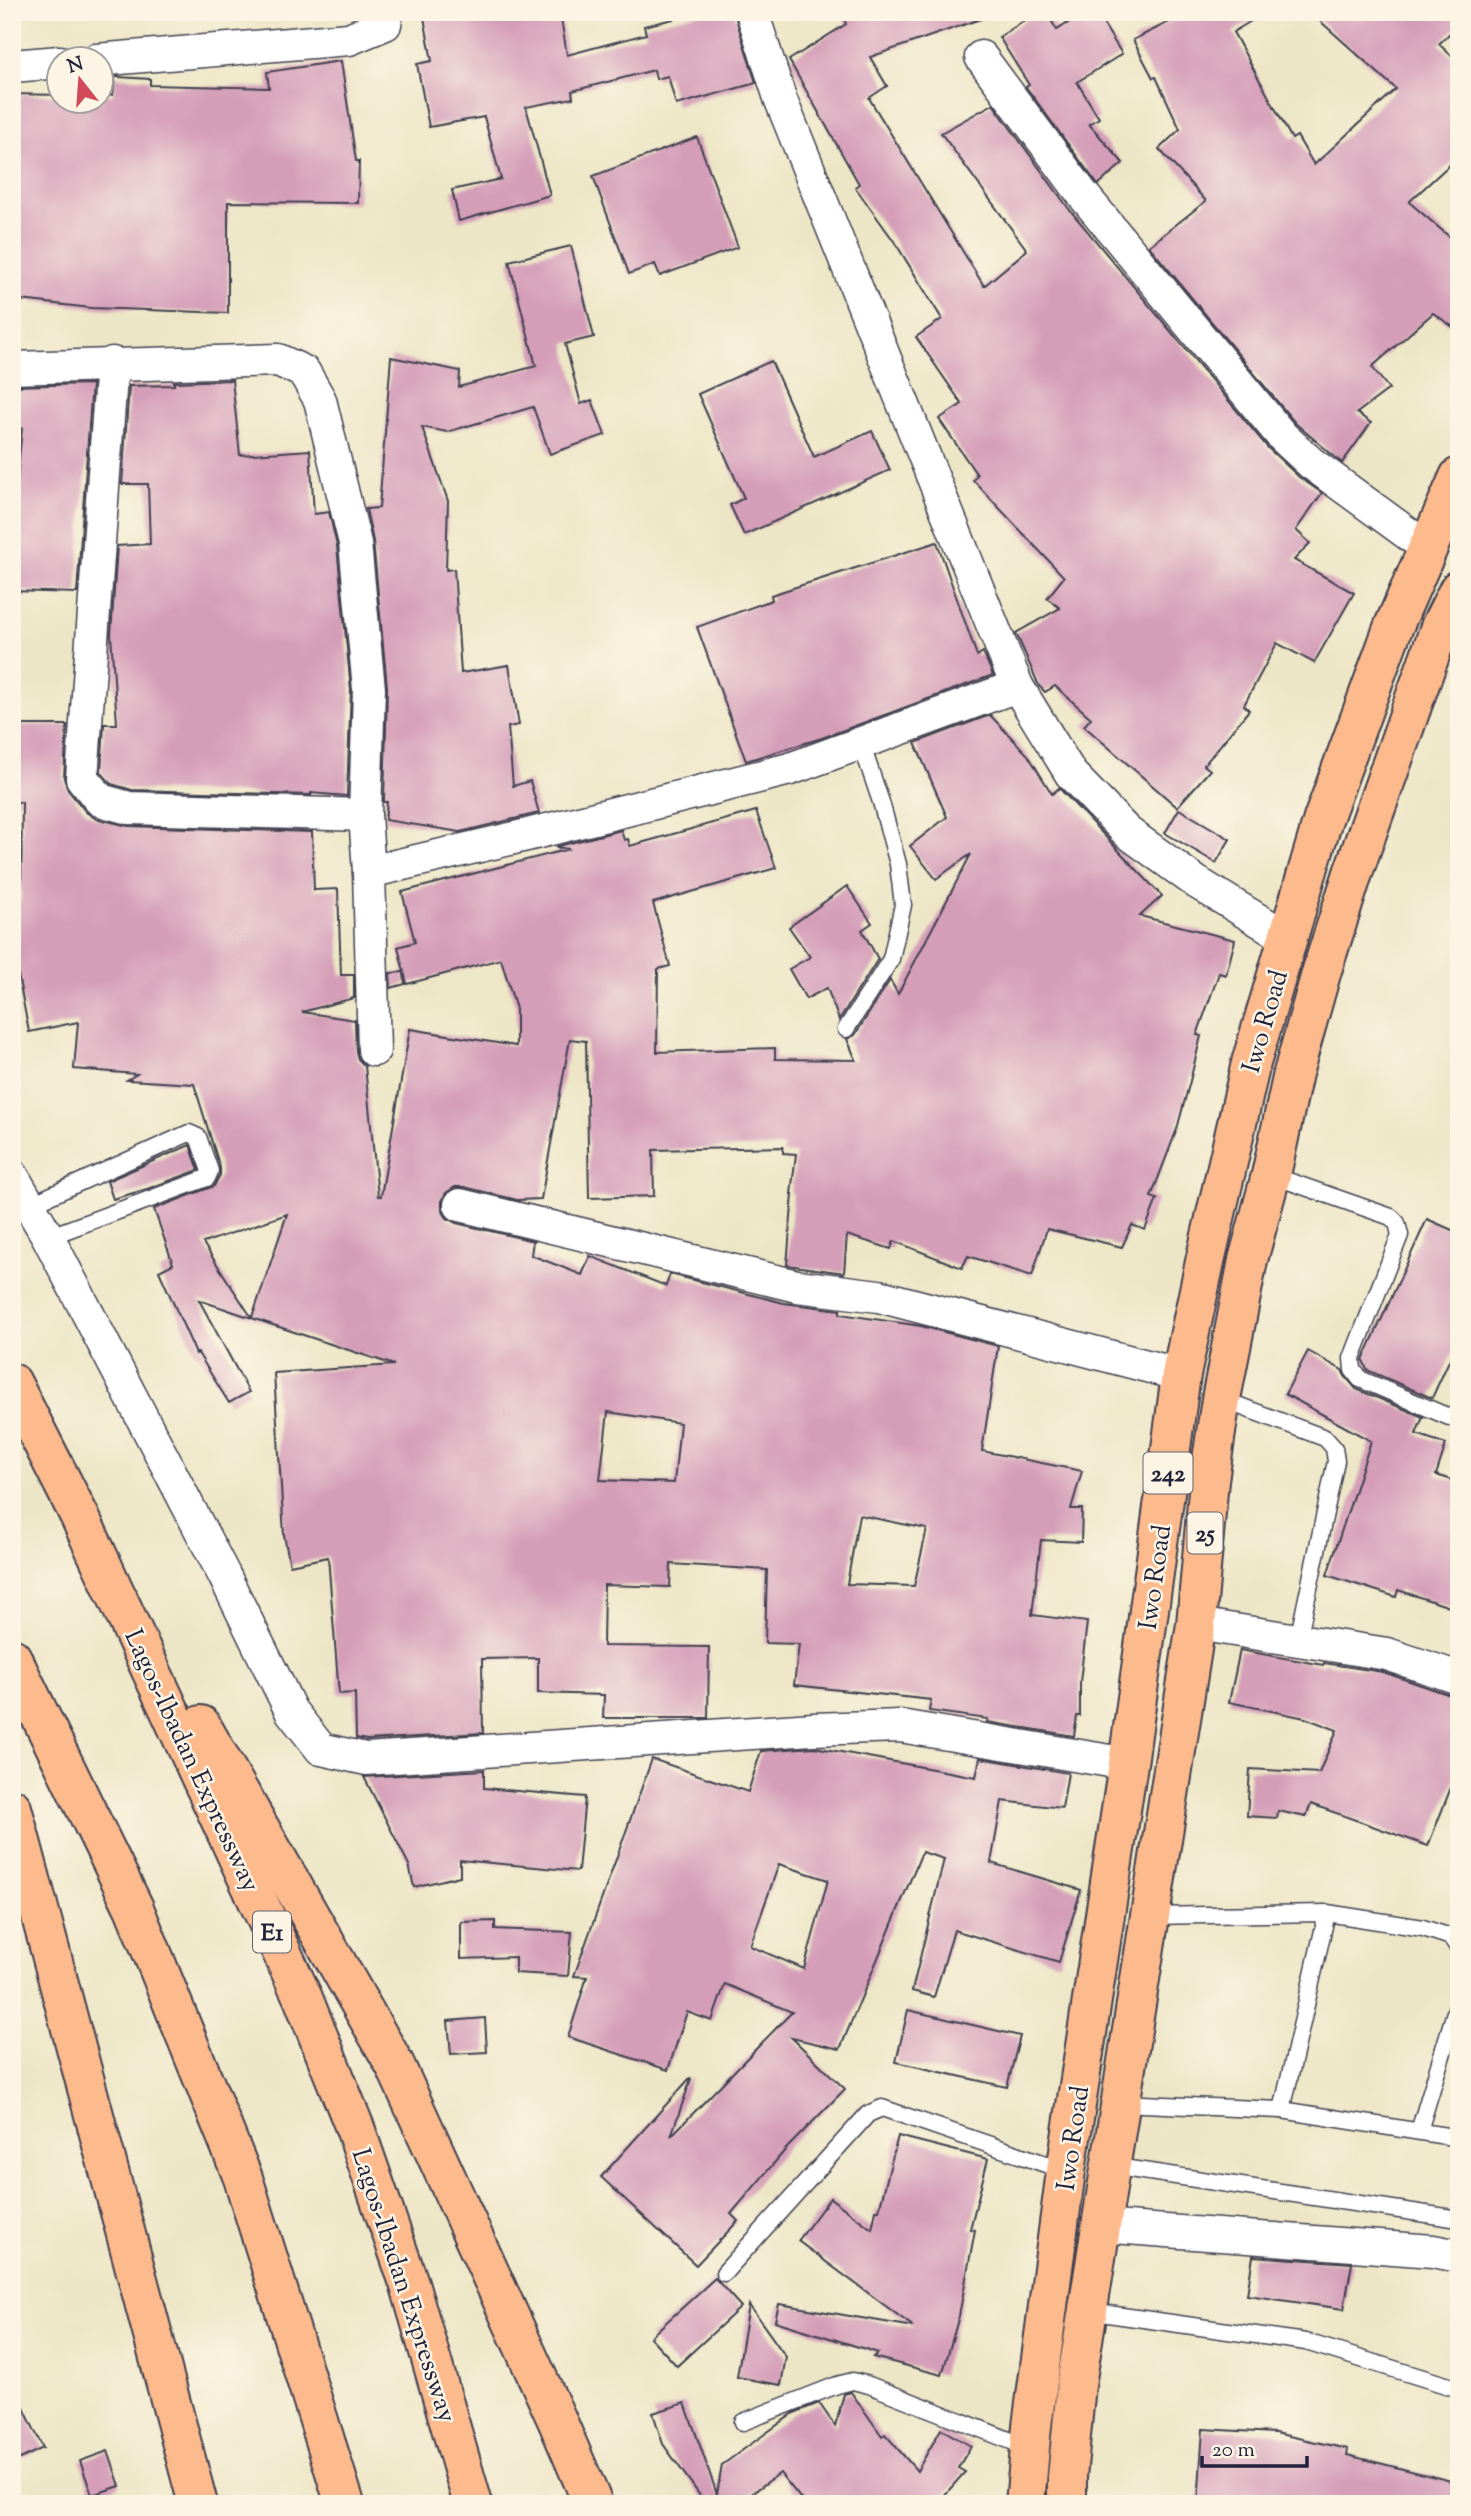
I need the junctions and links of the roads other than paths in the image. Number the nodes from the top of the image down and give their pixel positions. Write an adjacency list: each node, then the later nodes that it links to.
1 (387, 12): 4 (street)
2 (752, 12): 12 (street)
3 (981, 57): 10 (street)
4 (116, 58)
5 (46, 63): 6 (street)
6 (12, 66)
7 (112, 363): 8 (street); 14 (street); 14 (street)
8 (12, 368)
9 (1459, 477): 10 (main road, Iwo Road / 242)
10 (1426, 547): 16 (main road, Iwo Road / 242)
11 (1459, 589): 20 (main road, Iwo Road / 25)
12 (1017, 687): 13 (street); 16 (street)
13 (861, 743): 15 (street); 17 (lane)
14 (365, 815): 15 (street)
15 (369, 872): 18 (street)
16 (1288, 938): 24 (main road, Iwo Road / 242)
17 (846, 1029)
18 (373, 1050)
19 (12, 1175): 22 (street)
20 (1271, 1175): 26 (main road, Iwo Road / 25); 27 (lane)
21 (460, 1205): 24 (street)
22 (21, 1208): 23 (street); 23 (lane)
23 (48, 1237): 33 (street)
24 (1181, 1374): 33 (main road, Iwo Road / 242)
25 (12, 1383): 28 (main road, Lagos-Ibadan Expressway / E1)
26 (1221, 1399): 29 (main road, Iwo Road / 25); 30 (lane)
27 (1459, 1416)
28 (79, 1515): 55 (main road, Lagos-Ibadan Expressway / E1); 56 (main road)
29 (1196, 1624): 30 (street); 36 (main road, Iwo Road / 25)
30 (1298, 1640): 32 (street)
31 (12, 1658): 54 (main road)
32 (1459, 1678)
33 (1129, 1764): 44 (main road, Iwo Road / 242)
34 (13, 1814): 53 (main road)
35 (1327, 1913): 36 (lane); 37 (lane); 40 (lane)
36 (1150, 1916): 39 (main road, Iwo Road / 25)
37 (1459, 1949)
38 (1459, 1999): 41 (lane)
39 (1120, 2103): 40 (lane); 43 (main road, Iwo Road / 25)
40 (1282, 2110): 41 (lane)
41 (1419, 2131): 42 (lane)
42 (1459, 2138)
43 (1110, 2166): 45 (lane); 46 (main road, Iwo Road / 25)
44 (1066, 2171): 48 (lane); 52 (main road, Iwo Road / 242)
45 (1459, 2218)
46 (1100, 2226): 47 (street); 49 (main road, Iwo Road / 25)
47 (1459, 2256)
48 (724, 2273)
49 (1087, 2311): 50 (lane); 58 (main road, Iwo Road / 25)
50 (1459, 2389)
51 (743, 2422): 52 (lane)
52 (1030, 2449): 57 (main road, Iwo Road / 242)
53 (198, 2504)
54 (345, 2504)
55 (473, 2504)
56 (593, 2504)
57 (1025, 2504)
58 (1067, 2504)

